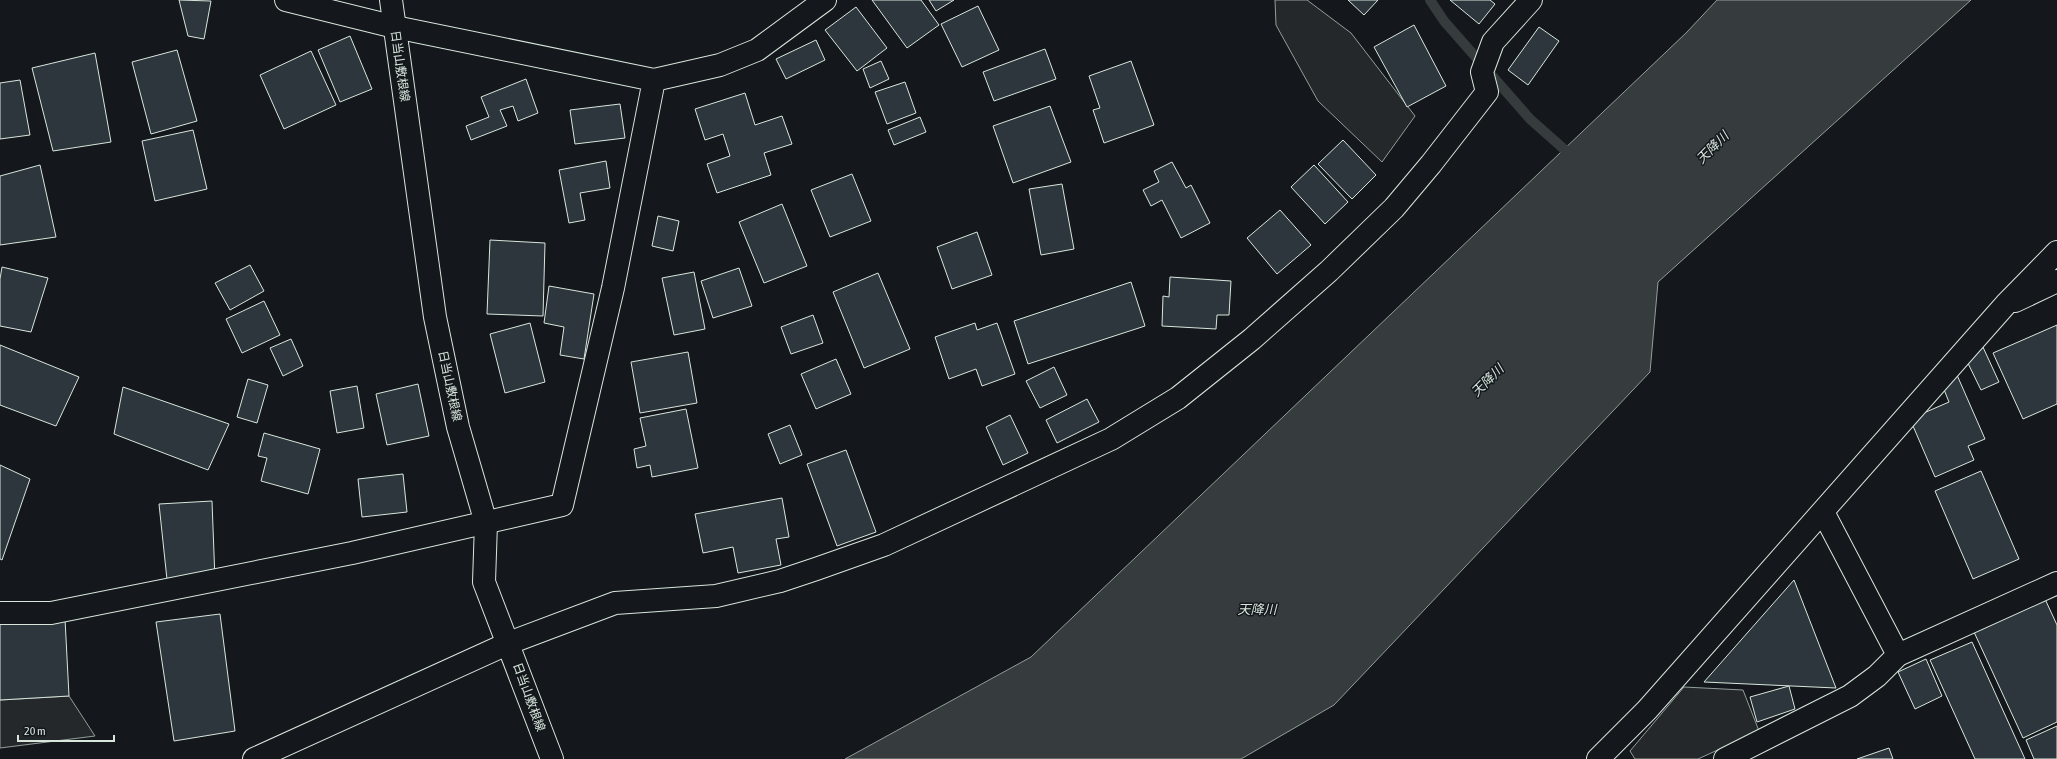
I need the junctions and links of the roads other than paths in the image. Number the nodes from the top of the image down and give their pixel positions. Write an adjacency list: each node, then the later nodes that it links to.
1 (286, 0): 5 (street)
2 (391, 0): 5 (street, 日当山敷根線)
3 (825, 0): 6 (street)
4 (1531, 0): 14 (street)
5 (395, 27): 6 (street); 11 (street, 日当山敷根線)
6 (654, 80): 11 (street)
7 (2057, 252): 9 (street)
8 (2054, 290): 9 (street)
9 (2006, 304): 10 (street)
10 (1823, 512): 15 (street); 18 (street)
11 (486, 523): 13 (street); 14 (street, 日当山敷根線)
12 (2057, 583): 15 (street)
13 (0, 613)
14 (509, 642): 16 (street); 17 (street, 日当山敷根線)
15 (1898, 655): 19 (street)
16 (254, 759)
17 (552, 759)
18 (1598, 759)
19 (1725, 759)

